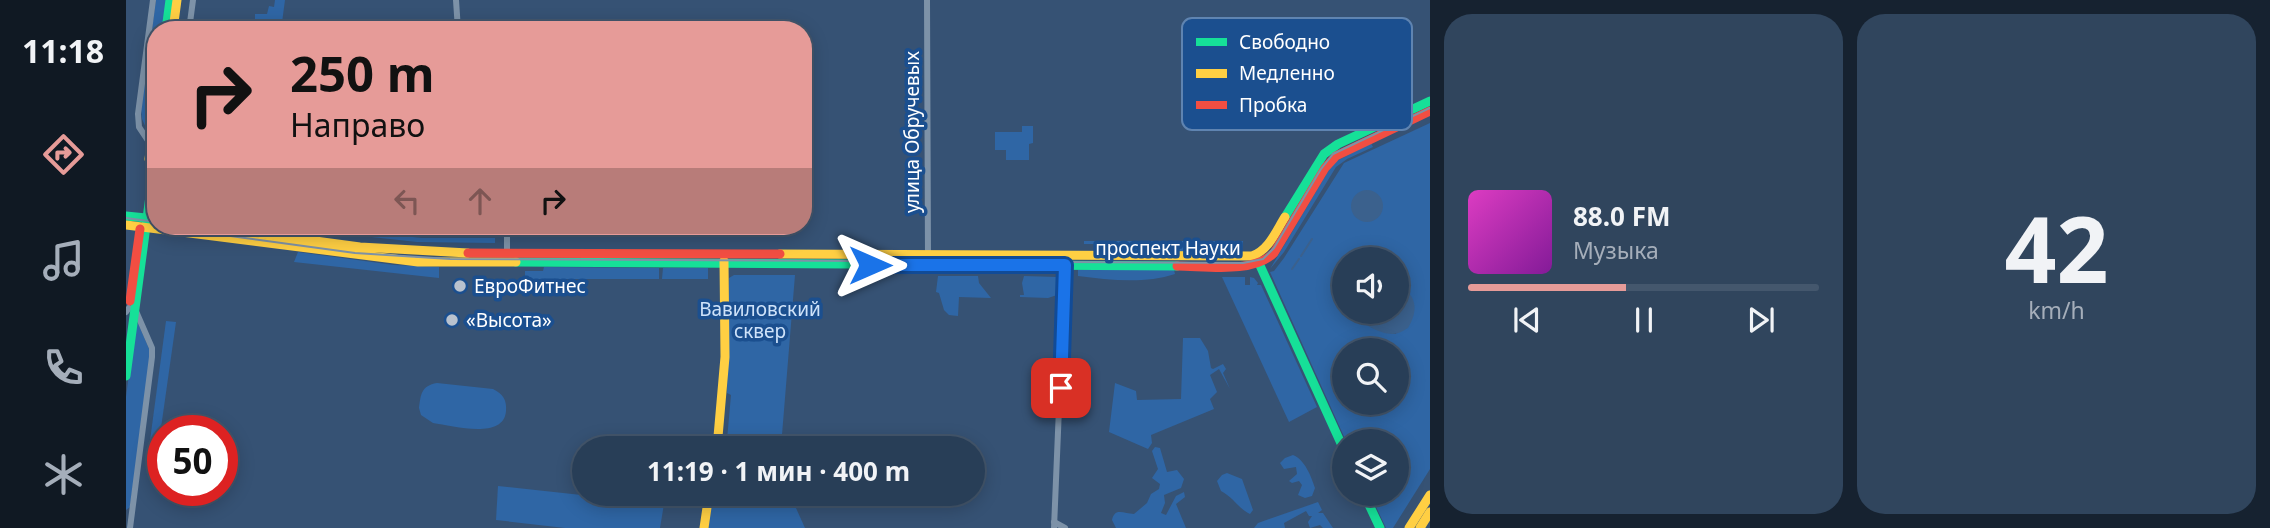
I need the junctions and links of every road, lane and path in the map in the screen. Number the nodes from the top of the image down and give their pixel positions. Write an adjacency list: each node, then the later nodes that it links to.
1 (153, 0): 7 (street)
2 (170, 0): 8 (main road)
3 (177, 0): 9 (main road)
4 (193, 0): 10 (street)
5 (456, 0): 11 (street)
6 (927, 0): 28 (street, улица Обручевых)
7 (150, 21)
8 (167, 21)
9 (174, 21)
10 (190, 21)
11 (457, 21)
12 (147, 46): 19 (street)
13 (1430, 101): 14 (main road, проспект Науки)
14 (1412, 110)
15 (1430, 111): 16 (main road, проспект Науки)
16 (1412, 120)
17 (1370, 130): 29 (main road, проспект Науки)
18 (1390, 130): 29 (main road, проспект Науки)
19 (147, 139)
20 (126, 216): 21 (main road, проспект Науки)
21 (146, 222): 22 (main road, проспект Науки); 31 (main road)
22 (126, 225)
23 (227, 235): 27 (main road, проспект Науки)
24 (273, 235): 26 (main road, проспект Науки)
25 (508, 235): 26 (street)
26 (507, 254): 27 (main road, проспект Науки)
27 (724, 259): 28 (main road, проспект Науки); 35 (main road)
28 (928, 260): 30 (main road, проспект Науки)
29 (1258, 260): 30 (main road, проспект Науки); 34 (main road)
30 (1065, 261): 41 (street)
31 (130, 309): 32 (main road); 33 (main road); 40 (street)
32 (126, 332)
33 (126, 376)
34 (1334, 429)
35 (718, 436)
36 (1430, 495): 46 (main road)
37 (707, 506): 43 (main road)
38 (1370, 506): 45 (main road)
39 (1430, 512): 47 (main road)
40 (129, 514): 42 (street)
41 (1054, 525): 44 (street)
42 (130, 528)
43 (704, 528)
44 (1065, 528)
45 (1380, 528)
46 (1409, 528)
47 (1420, 528)

